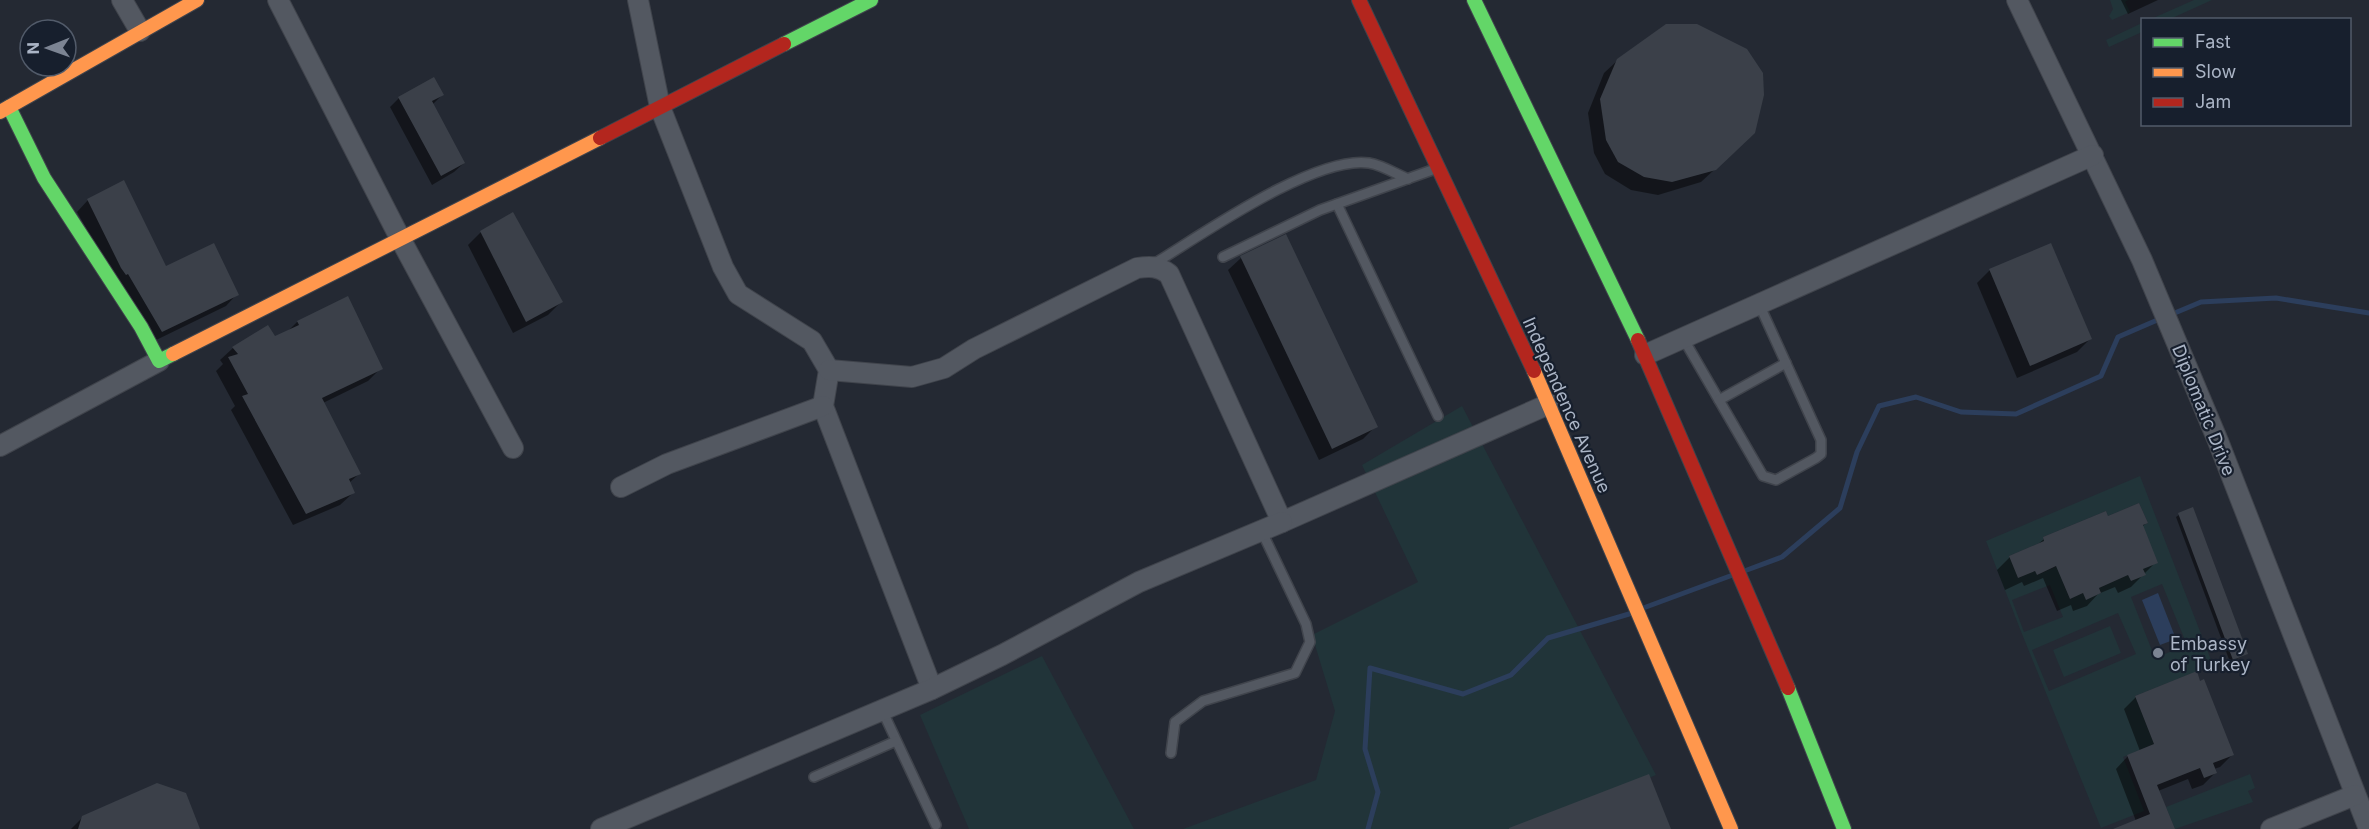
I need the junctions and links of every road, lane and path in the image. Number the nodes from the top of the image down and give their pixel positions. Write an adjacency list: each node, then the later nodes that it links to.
1 (122, 0): 9 (street)
2 (197, 0): 9 (main road)
3 (278, 0): 16 (street)
4 (638, 0): 10 (street)
5 (871, 0): 10 (main road)
6 (1359, 0): 13 (main road, Independence Avenue)
7 (1474, 0): 21 (main road)
8 (2018, 0): 12 (street, Diplomatic Drive)
9 (140, 31): 11 (main road)
10 (660, 107): 16 (main road); 24 (street)
11 (4, 110): 22 (main road)
12 (2093, 156): 19 (street); 39 (street, Diplomatic Drive)
13 (1437, 168): 14 (lane); 26 (main road, Independence Avenue)
14 (1408, 179): 15 (lane); 18 (lane)
15 (1337, 204): 17 (lane); 28 (lane)
16 (401, 240): 22 (main road); 30 (street)
17 (1223, 257)
18 (1151, 266): 24 (street); 32 (street)
19 (1759, 304): 20 (street); 23 (lane)
20 (1683, 338): 21 (street); 25 (lane)
21 (1645, 355): 43 (main road)
22 (159, 361): 29 (street)
23 (1786, 363): 25 (lane); 25 (lane)
24 (829, 370): 27 (street)
25 (1719, 400)
26 (1549, 404): 32 (street); 42 (main road, Independence Avenue)
27 (823, 406): 31 (street); 34 (street)
28 (1438, 416)
29 (0, 446)
30 (513, 448)
31 (621, 487)
32 (1282, 522): 33 (street)
33 (1262, 532): 34 (street); 37 (lane)
34 (932, 689): 35 (street)
35 (882, 710): 36 (lane); 41 (street)
36 (896, 741): 38 (lane); 40 (lane)
37 (1171, 753)
38 (814, 777)
39 (2355, 795): 44 (street); 45 (street, Diplomatic Drive)
40 (936, 825)
41 (601, 829)
42 (1731, 829)
43 (1844, 829)
44 (2271, 829)
45 (2369, 829)

